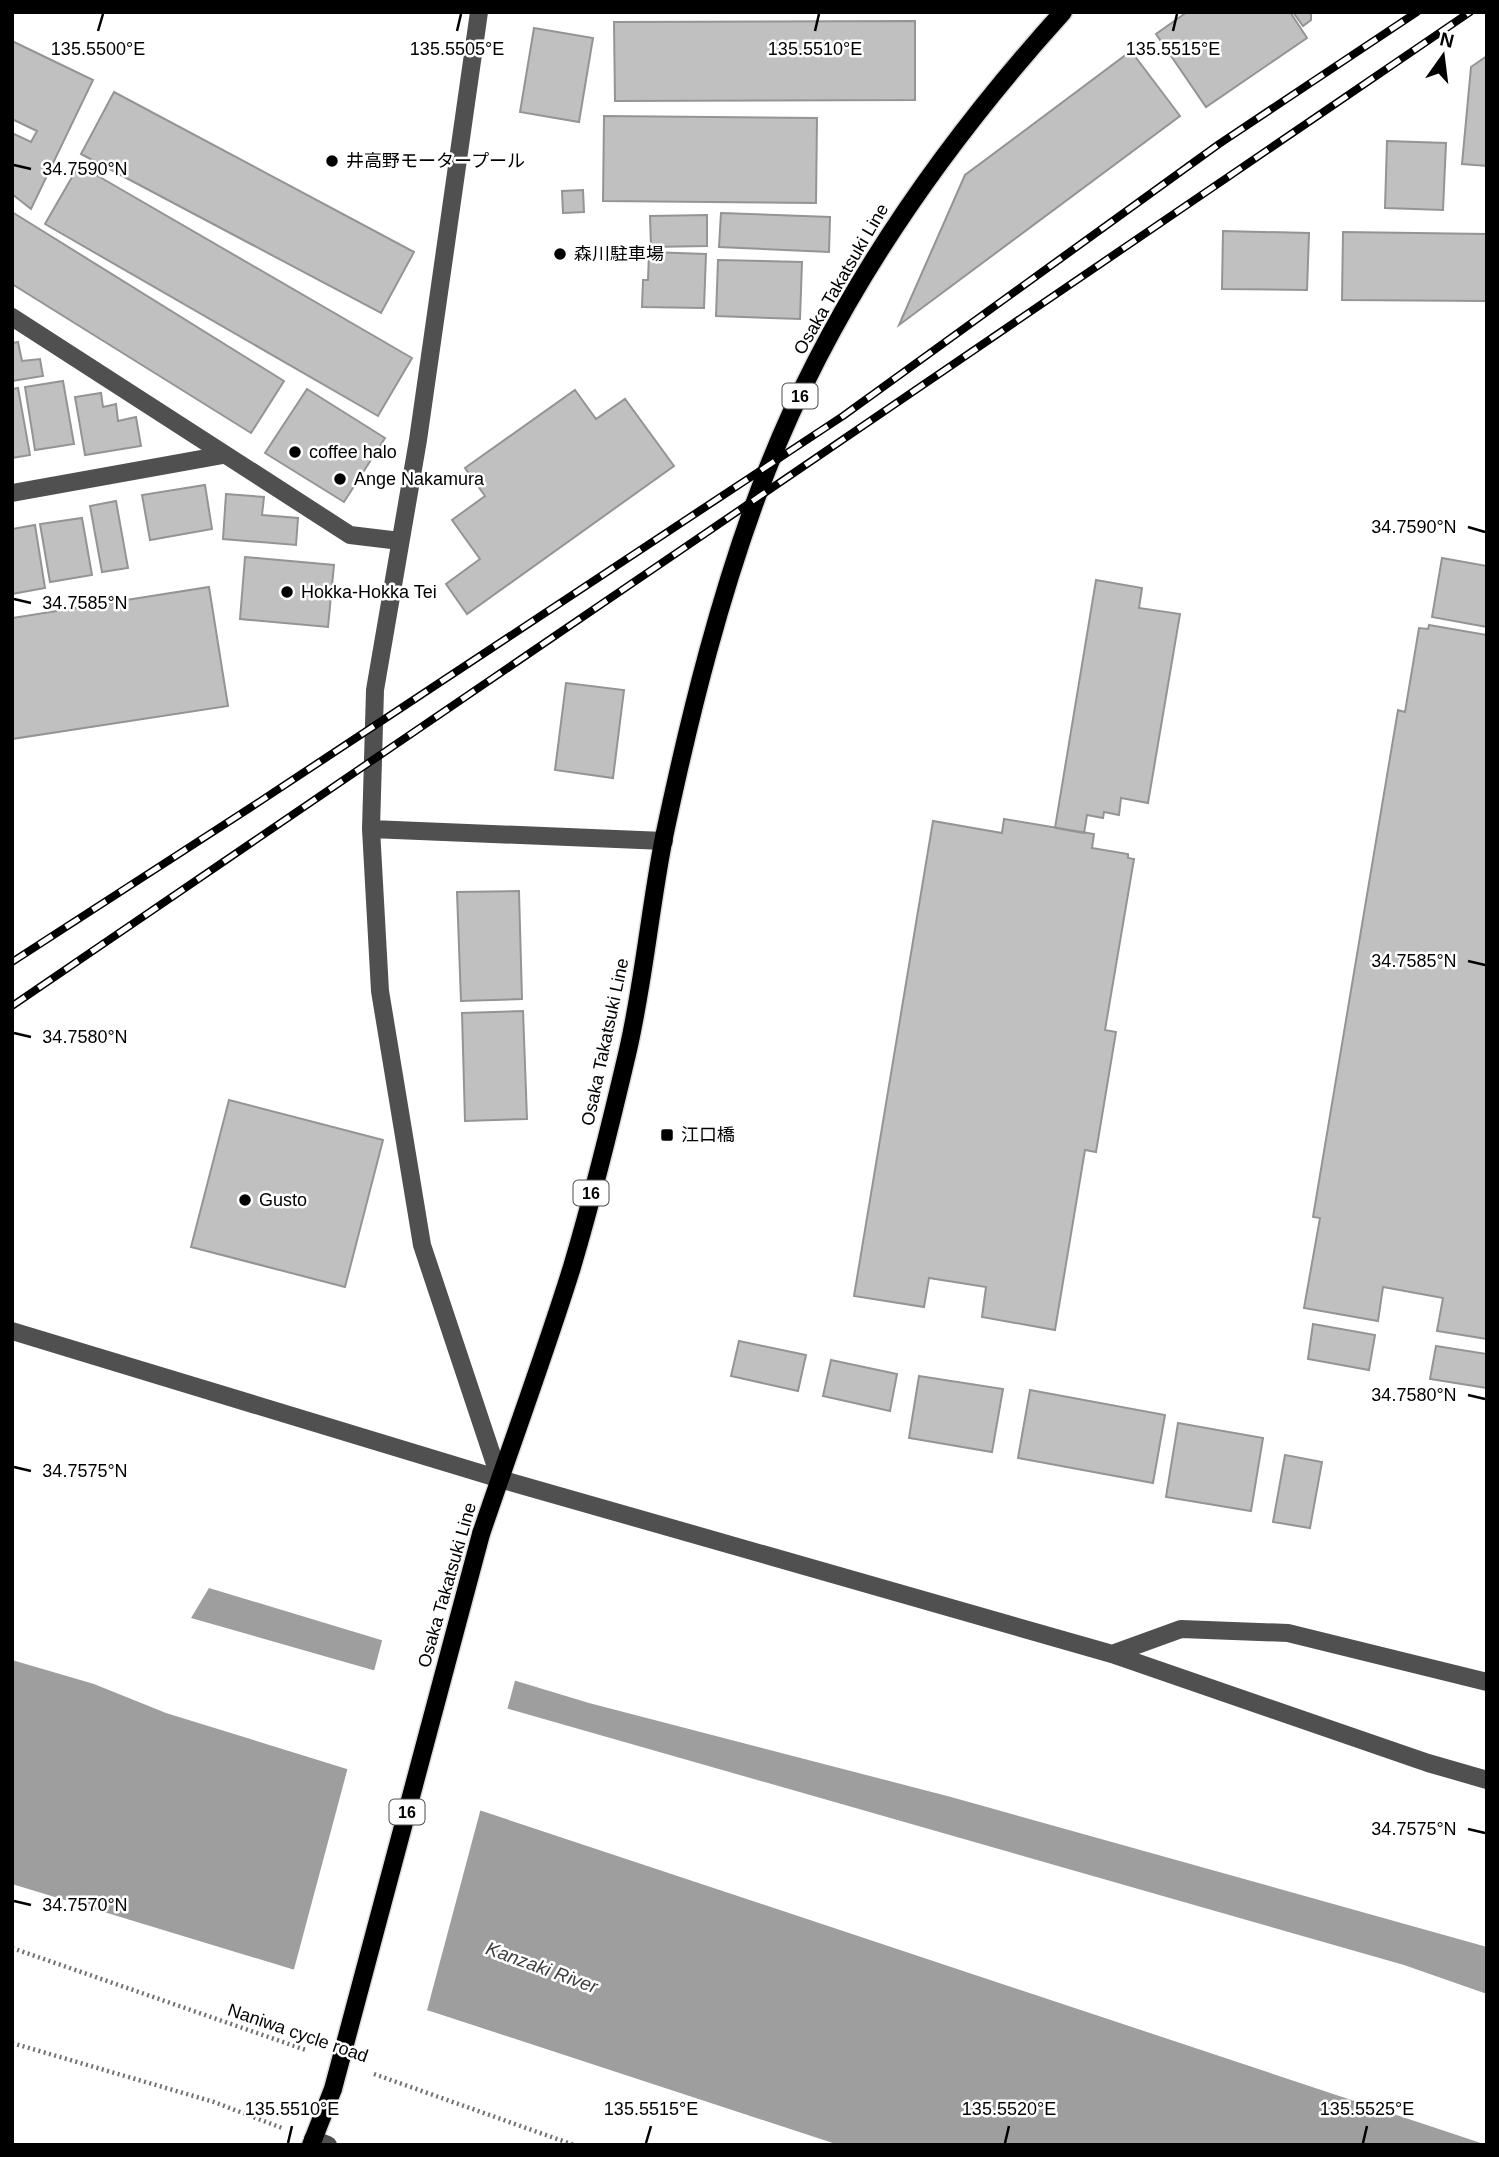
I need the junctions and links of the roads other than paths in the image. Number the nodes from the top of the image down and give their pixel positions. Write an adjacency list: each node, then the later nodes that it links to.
1 (479, 12): 6 (street)
2 (1063, 12): 8 (main road, Osaka Takatsuki Line / 16)
3 (12, 317): 4 (street)
4 (223, 456): 5 (street); 6 (street)
5 (12, 493)
6 (400, 541): 7 (street)
7 (371, 829): 8 (street); 10 (street)
8 (664, 841): 10 (main road, Osaka Takatsuki Line / 16)
9 (12, 1331): 10 (street)
10 (500, 1479): 11 (street); 14 (main road, Osaka Takatsuki Line / 16, bridge)
11 (1112, 1654): 12 (street); 13 (street)
12 (1487, 1682)
13 (1487, 1780)
14 (317, 2143)

